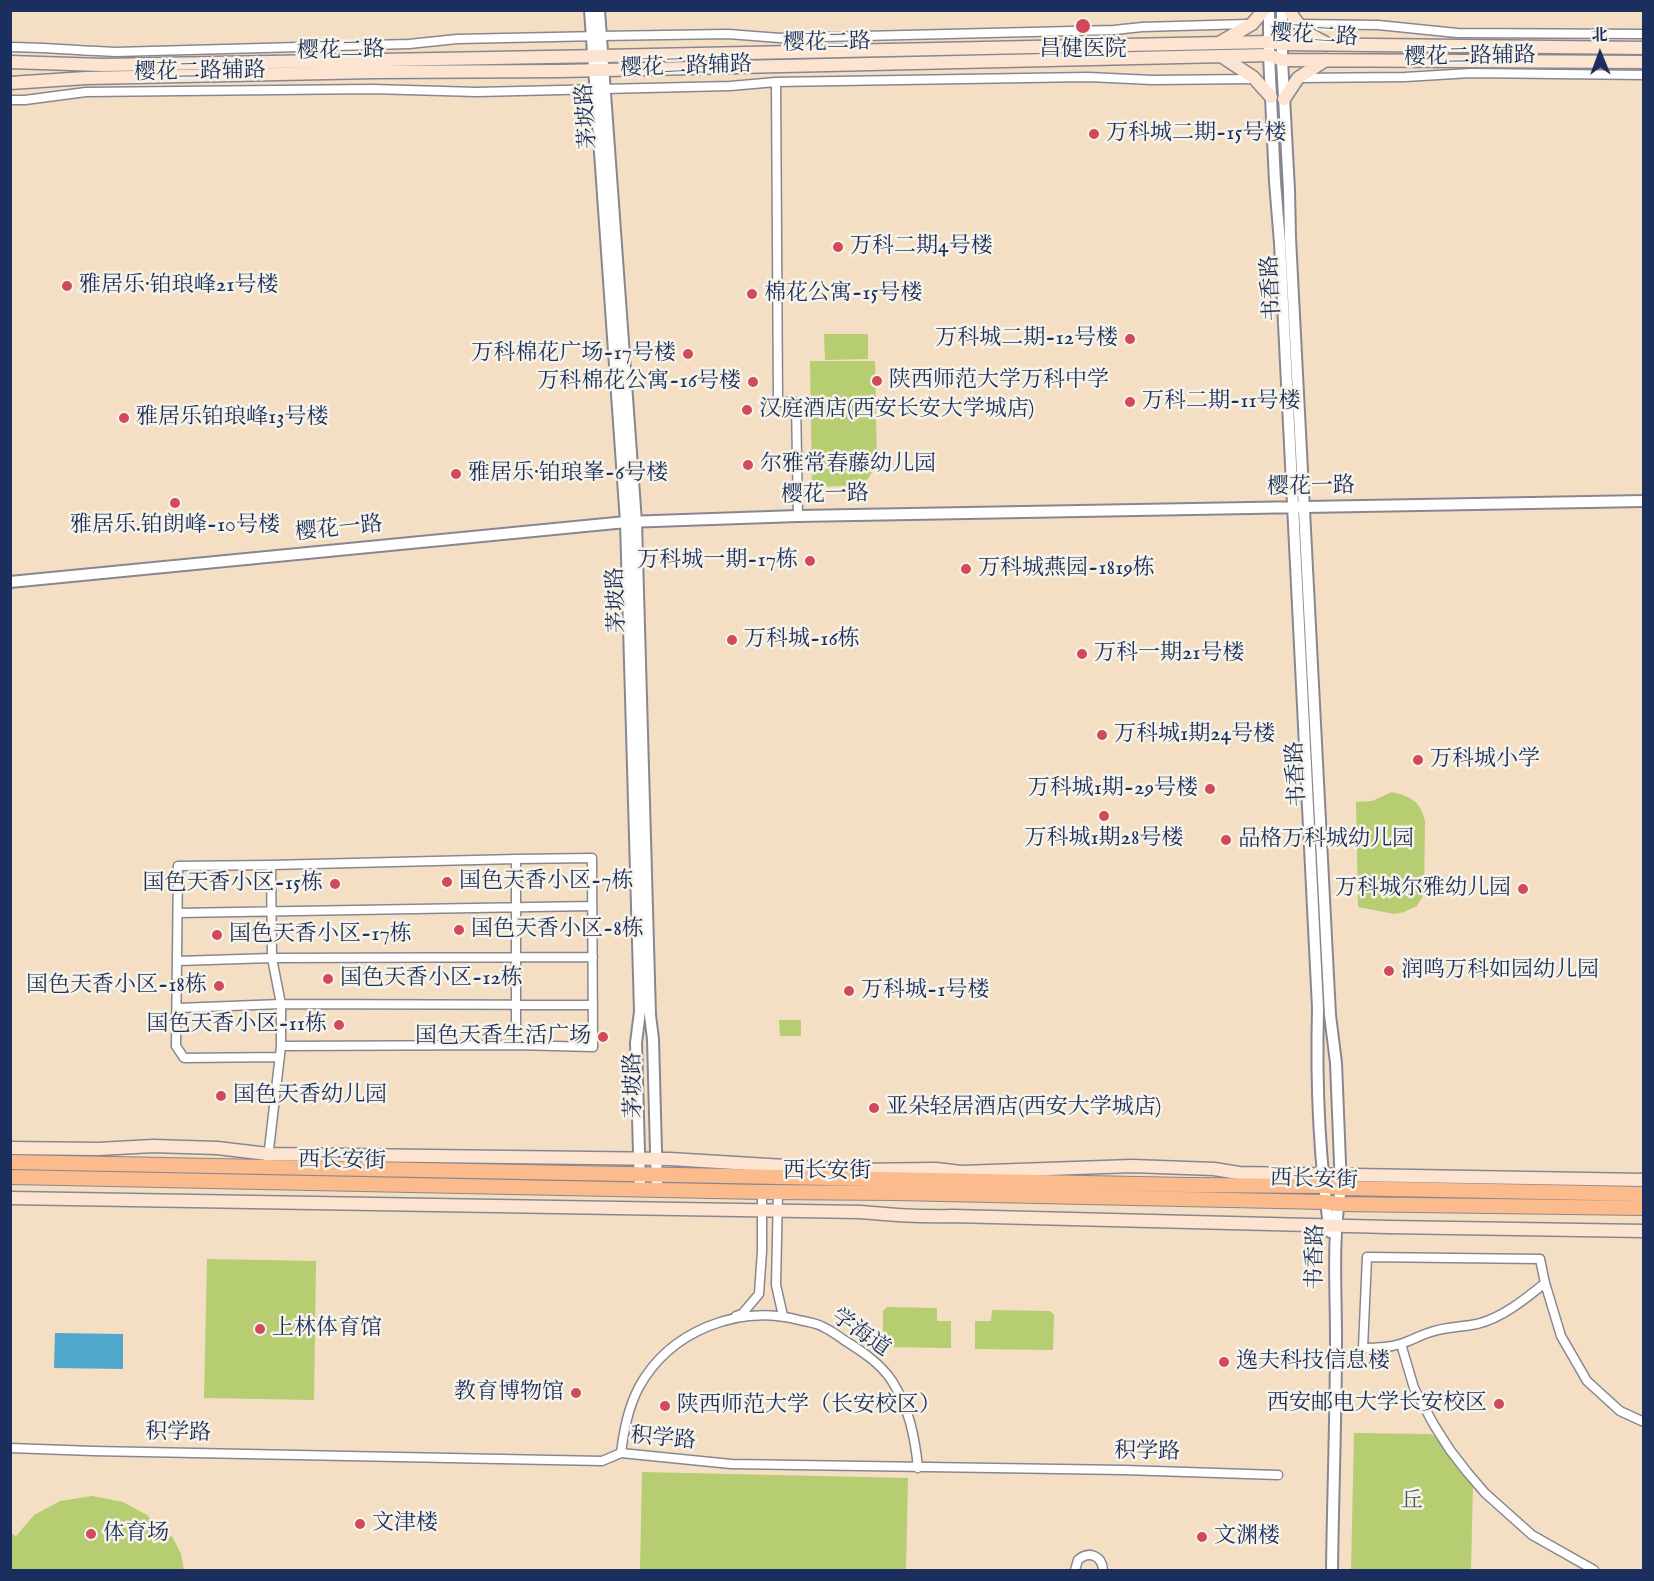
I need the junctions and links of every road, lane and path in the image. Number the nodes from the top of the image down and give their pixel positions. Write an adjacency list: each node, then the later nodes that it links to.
1 (590, 10): 10 (street, 茅坡路)
2 (599, 10): 10 (street, 茅坡路)
3 (1264, 10): 7 (main road)
4 (1269, 10): 15 (street, 书香路)
5 (1282, 10): 15 (street, 书香路)
6 (1289, 10): 8 (main road)
7 (1252, 24): 10 (street, 樱花二路辅路); 11 (main road)
8 (1298, 24): 9 (street, 樱花二路辅路); 12 (main road)
9 (1644, 34)
10 (596, 36): 13 (street, 樱花二路辅路); 16 (street, 茅坡路)
11 (1219, 44): 15 (main road, 樱花二路); 16 (main road, 樱花二路)
12 (1330, 45): 14 (main road, 樱花二路); 15 (main road, 樱花二路)
13 (10, 47)
14 (1644, 48)
15 (1276, 50): 17 (main road, 樱花二路); 18 (main road, 樱花二路); 28 (street, 书香路)
16 (598, 56): 19 (main road, 樱花二路); 21 (street, 茅坡路)
17 (1221, 56): 21 (main road, 樱花二路); 24 (main road)
18 (1326, 60): 20 (main road, 樱花二路); 23 (main road)
19 (10, 62)
20 (1644, 62)
21 (599, 71): 25 (main road, 樱花二路); 27 (street, 茅坡路)
22 (1644, 75): 23 (street, 樱花二路辅路)
23 (1298, 78): 28 (main road)
24 (1255, 79): 26 (street, 樱花二路辅路); 28 (main road)
25 (10, 82)
26 (776, 82): 27 (street, 樱花二路辅路); 32 (street)
27 (600, 89): 29 (street, 樱花二路辅路); 33 (street, 茅坡路)
28 (1278, 98): 31 (street, 书香路)
29 (10, 100)
30 (1644, 501): 31 (street, 樱花一路)
31 (1299, 507): 32 (street, 樱花一路); 60 (street, 书香路); 62 (street, 书香路)
32 (798, 516): 33 (street, 樱花一路)
33 (631, 522): 34 (street, 樱花一路); 52 (street, 茅坡路); 53 (street, 茅坡路)
34 (10, 582)
35 (516, 859): 36 (street); 37 (street); 38 (street)
36 (271, 865): 39 (street); 40 (street)
37 (592, 906): 38 (street); 42 (street)
38 (516, 907): 40 (street); 41 (street)
39 (178, 913): 40 (street); 44 (street)
40 (271, 913): 43 (street)
41 (517, 957): 42 (street); 43 (street); 46 (street)
42 (593, 957): 47 (street)
43 (272, 958): 44 (street); 45 (street)
44 (178, 961): 48 (street)
45 (281, 1004): 46 (street); 48 (street); 50 (street)
46 (516, 1005): 47 (street); 49 (street)
47 (593, 1005): 49 (street)
48 (178, 1008): 51 (street)
49 (516, 1045): 50 (street)
50 (281, 1046): 51 (street)
51 (280, 1057): 57 (street)
52 (656, 1124): 53 (street); 56 (street, 茅坡路)
53 (639, 1125): 55 (street, 茅坡路)
54 (10, 1148): 57 (main road)
55 (640, 1159): 56 (main road); 57 (main road); 63 (street, 茅坡路)
56 (656, 1159): 60 (main road); 64 (street, 茅坡路)
57 (268, 1160): 58 (main road, 西长安街); 63 (main road, 西长安街)
58 (10, 1162)
59 (10, 1177): 63 (main road, 西长安街)
60 (1323, 1180): 62 (main road, 西长安街); 64 (main road, 西长安街); 69 (street, 书香路)
61 (1644, 1180): 62 (main road)
62 (1341, 1181): 67 (main road, 西长安街); 69 (street, 书香路)
63 (640, 1182): 64 (main road, 西长安街)
64 (657, 1182): 65 (main road, 西长安街)
65 (762, 1192): 66 (main road, 西长安街); 71 (street)
66 (778, 1192): 69 (main road, 西长安街); 72 (street)
67 (1644, 1194)
68 (10, 1198): 71 (main road)
69 (1332, 1203): 70 (main road, 西长安街); 73 (street, 书香路)
70 (1644, 1208)
71 (762, 1210): 72 (main road); 77 (street)
72 (778, 1211): 73 (main road); 76 (street)
73 (1333, 1226): 74 (main road); 86 (street, 书香路); 87 (street, 书香路)
74 (1644, 1231)
75 (1545, 1283): 78 (street); 78 (street); 79 (street)
76 (783, 1316): 77 (street, 学海道); 82 (street, 学海道)
77 (717, 1322): 81 (street)
78 (1401, 1344): 88 (street)
79 (1644, 1422)
80 (10, 1448): 81 (street, 积学路)
81 (621, 1453): 82 (street, 积学路)
82 (918, 1468): 83 (street, 积学路)
83 (1278, 1475)
84 (1075, 1570): 85 (street)
85 (1103, 1570)
86 (1324, 1570)
87 (1332, 1570)
88 (1594, 1570)

